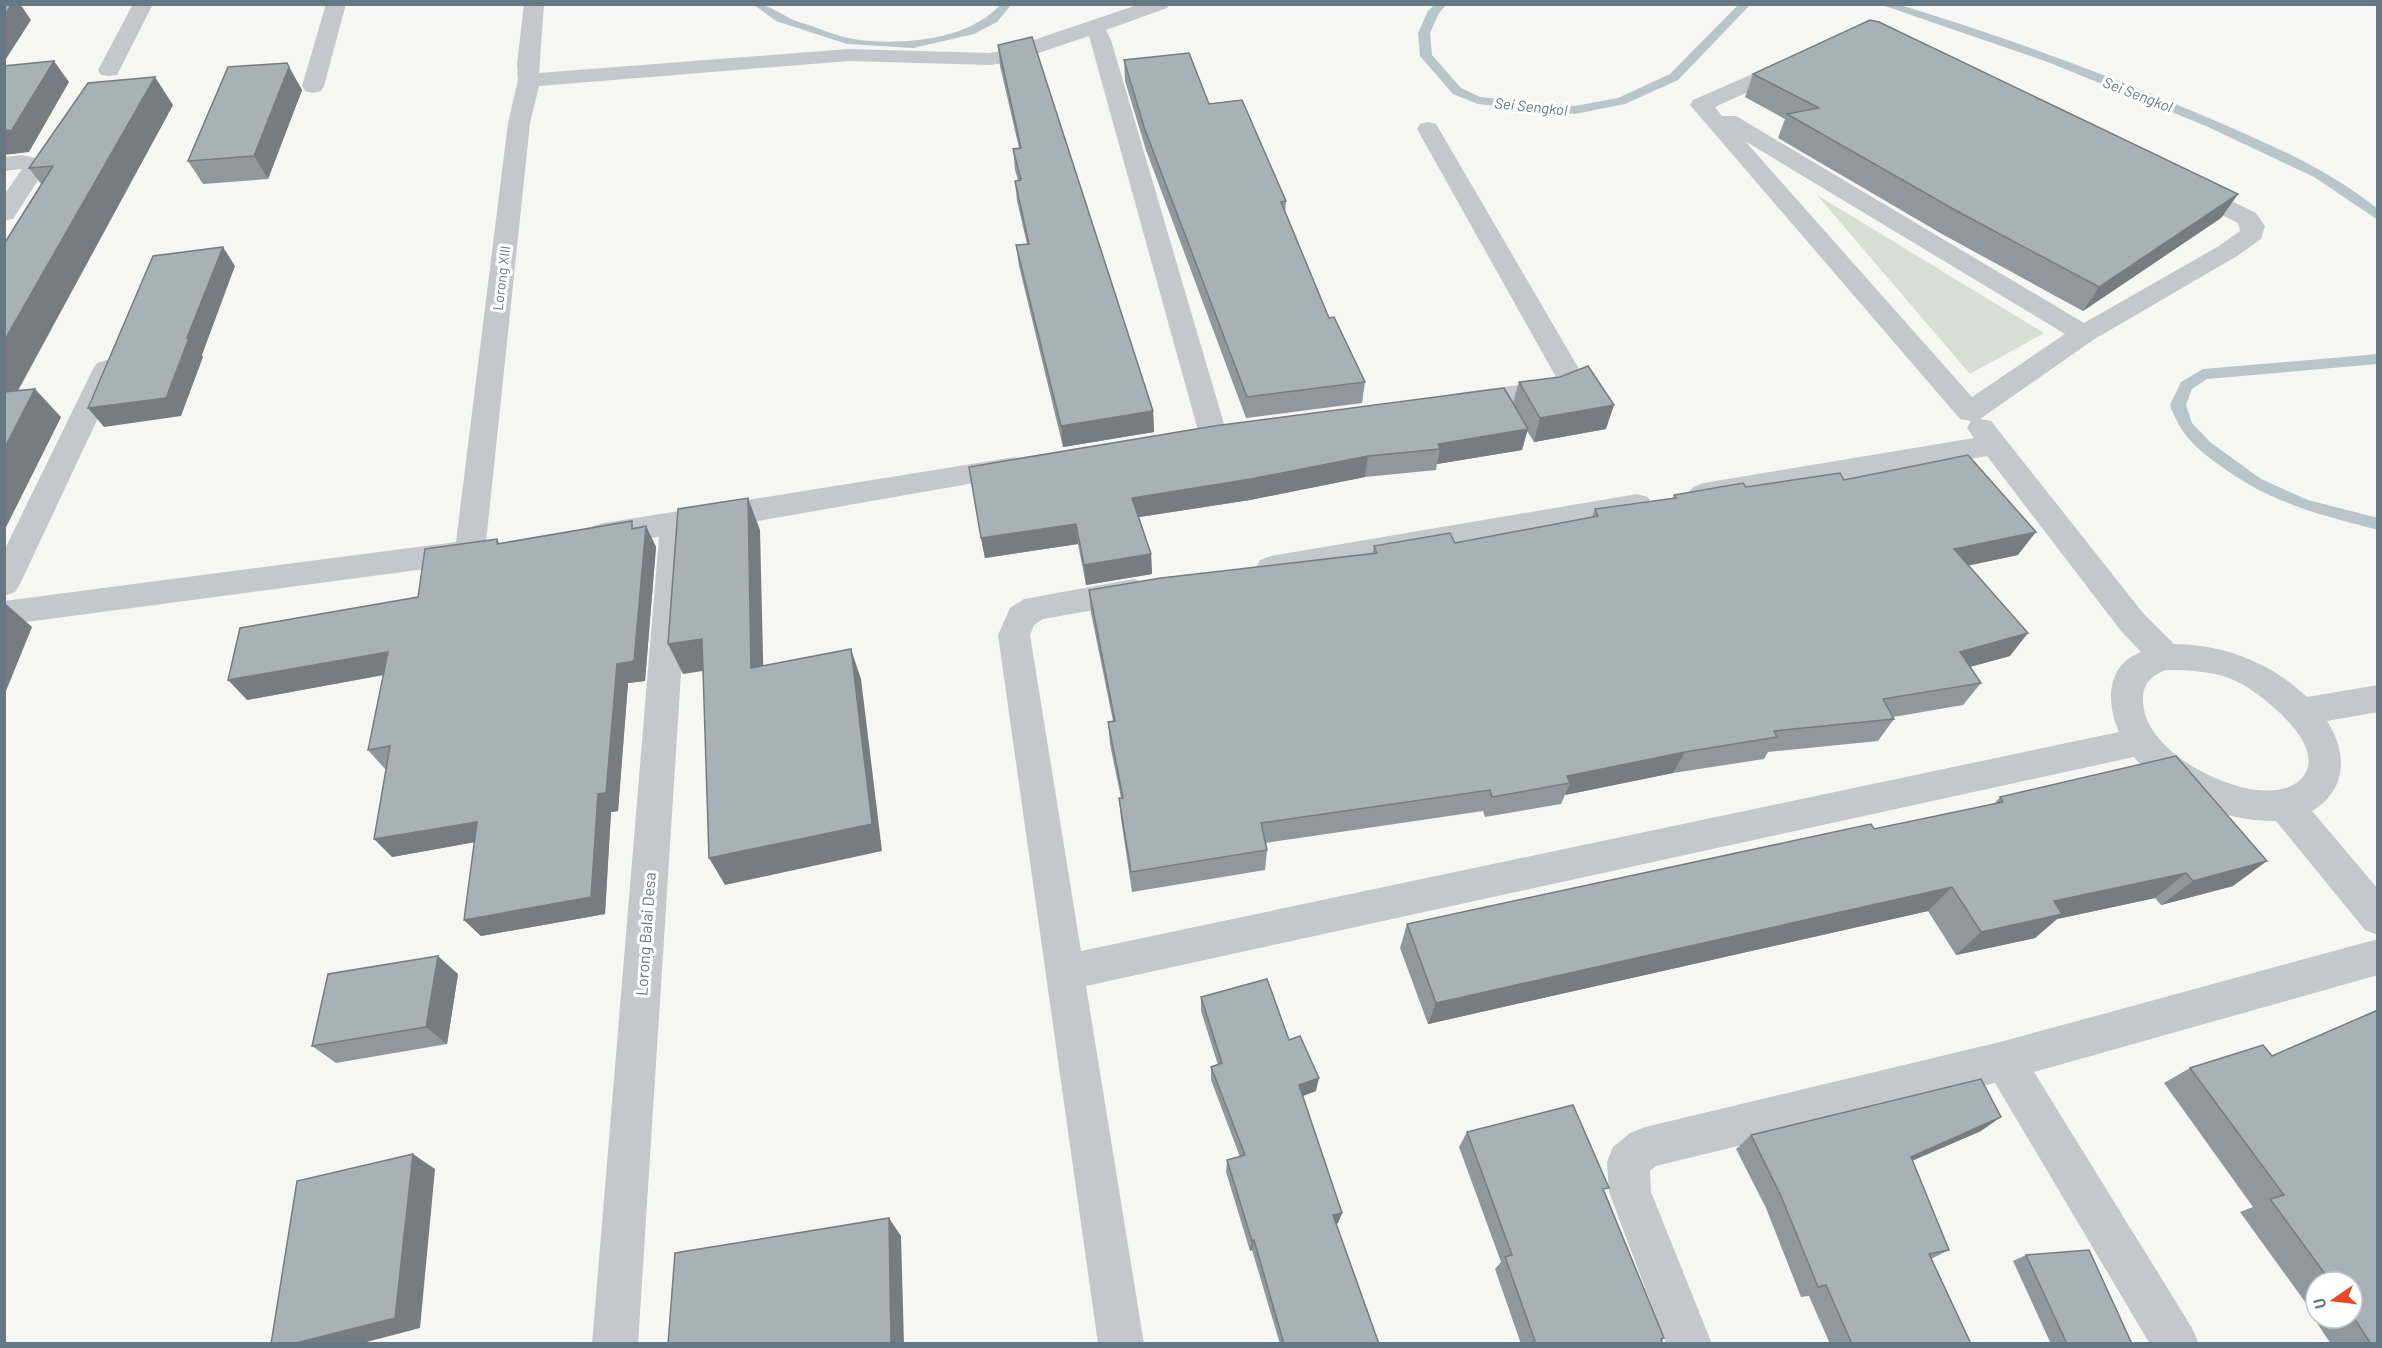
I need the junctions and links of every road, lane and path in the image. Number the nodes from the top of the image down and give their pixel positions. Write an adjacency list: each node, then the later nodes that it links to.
1 (143, 4): 6 (street)
2 (336, 4): 8 (street)
3 (534, 4): 7 (street, Lorong XIII)
4 (1160, 4): 5 (street)
5 (1091, 29): 7 (street); 17 (street)
6 (109, 70)
7 (529, 80): 23 (street, Lorong XIII)
8 (313, 86)
9 (1701, 105): 13 (street); 13 (street); 16 (street)
10 (1428, 129): 15 (street)
11 (4, 164): 12 (street)
12 (4, 214)
13 (2084, 334): 16 (street)
14 (120, 341): 25 (street)
15 (1436, 405)
16 (1970, 412): 18 (street)
17 (1213, 435)
18 (1993, 445): 24 (street); 28 (street)
19 (1038, 464): 20 (street)
20 (675, 524): 21 (street); 37 (street, Lorong Balai Desa)
21 (573, 538)
22 (504, 547): 23 (street)
23 (470, 552): 27 (street)
24 (1236, 574)
25 (4, 584)
26 (1165, 586): 35 (street)
27 (4, 614)
28 (2166, 657): 30 (street); 31 (street)
29 (2378, 698): 30 (street)
30 (2302, 712): 32 (street)
31 (2142, 741): 32 (street); 35 (street)
32 (2285, 805): 33 (street)
33 (2378, 918)
34 (2378, 957): 36 (street)
35 (1066, 972): 38 (street)
36 (2004, 1061): 39 (street); 40 (street)
37 (615, 1344)
38 (1121, 1344)
39 (1689, 1344)
40 (2176, 1344)

